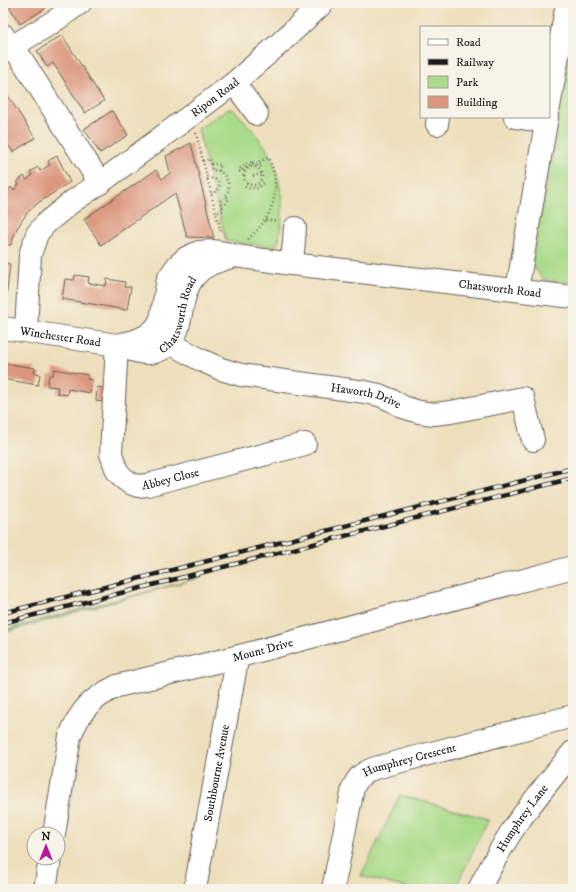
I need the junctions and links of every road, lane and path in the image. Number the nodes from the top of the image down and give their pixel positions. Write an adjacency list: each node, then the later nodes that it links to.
1 (80, 3): 4 (street)
2 (323, 3): 5 (street, Ripon Road)
3 (567, 3): 6 (street)
4 (6, 45): 19 (street)
5 (234, 83): 7 (street, Ripon Road); 8 (street)
6 (550, 103)
7 (191, 114): 10 (path); 19 (street, Ripon Road)
8 (257, 114)
9 (547, 118): 30 (street)
10 (203, 161): 12 (path); 17 (path)
11 (257, 162): 13 (path); 13 (path); 26 (path)
12 (211, 164): 14 (path); 14 (path)
13 (249, 164): 15 (path); 21 (path)
14 (219, 171): 23 (path)
15 (262, 174): 16 (path); 21 (path)
16 (253, 176)
17 (207, 179): 22 (path); 22 (path)
18 (265, 182): 21 (path)
19 (100, 183): 33 (street, Ripon Road)
20 (245, 186): 21 (path)
21 (257, 187)
22 (211, 194): 25 (path)
23 (226, 196): 24 (path); 24 (path)
24 (222, 206): 25 (path)
25 (216, 213): 28 (path)
26 (266, 220): 27 (path); 28 (path)
27 (287, 224): 29 (street)
28 (236, 250): 29 (street, Chatsworth Road); 34 (street, Chatsworth Road); 35 (street, Chatsworth Road)
29 (292, 264): 30 (street, Chatsworth Road)
30 (517, 290): 31 (street, Chatsworth Road)
31 (573, 297)
32 (3, 328): 33 (street, Winchester Road)
33 (26, 331): 35 (street, Winchester Road)
34 (170, 343): 35 (street, Chatsworth Road); 36 (street, Haworth Drive)
35 (118, 345): 37 (street, Abbey Close)
36 (533, 440)
37 (305, 444)
38 (573, 567): 39 (street, Mount Drive)
39 (236, 656): 42 (street, Mount Drive); 45 (street, Southbourne Avenue)
40 (573, 716): 46 (street, Humphrey Crescent)
41 (573, 752): 47 (street, Humphrey Lane)
42 (55, 826)
43 (49, 866): 44 (street)
44 (45, 889)
45 (195, 889)
46 (333, 889)
47 (479, 889)

